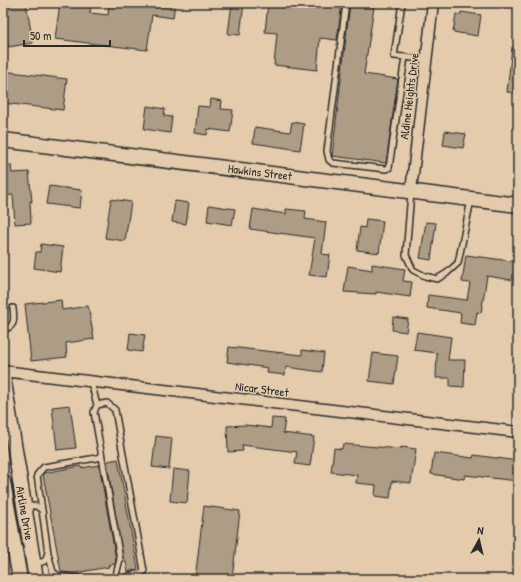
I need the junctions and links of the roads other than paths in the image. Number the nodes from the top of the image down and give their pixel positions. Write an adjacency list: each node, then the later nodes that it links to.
1 (346, 3): 4 (lane)
2 (402, 3): 4 (lane)
3 (433, 3): 5 (street, Aldine Heights Drive)
4 (405, 57): 5 (lane)
5 (426, 60): 7 (street, Aldine Heights Drive)
6 (5, 141): 7 (main road, Hawkins Street)
7 (411, 191): 8 (main road, Hawkins Street); 8 (lane)
8 (471, 199): 9 (main road, Hawkins Street)
9 (518, 205)
10 (13, 308): 11 (lane)
11 (3, 330)
12 (3, 371): 14 (street, Nicar Street)
13 (3, 376): 19 (main road, Airline Drive)
14 (91, 382): 15 (lane); 16 (street, Nicar Street)
15 (97, 405): 17 (lane); 27 (lane)
16 (518, 432)
17 (102, 457): 20 (lane); 26 (lane)
18 (4, 489): 23 (main road, Airline Drive)
19 (24, 506): 20 (lane); 22 (main road, Airline Drive)
20 (42, 510): 21 (lane)
21 (48, 552): 22 (lane); 25 (lane)
22 (34, 564): 24 (main road, Airline Drive)
23 (20, 579)
24 (36, 579)
25 (87, 579)
26 (115, 579)
27 (120, 579)

